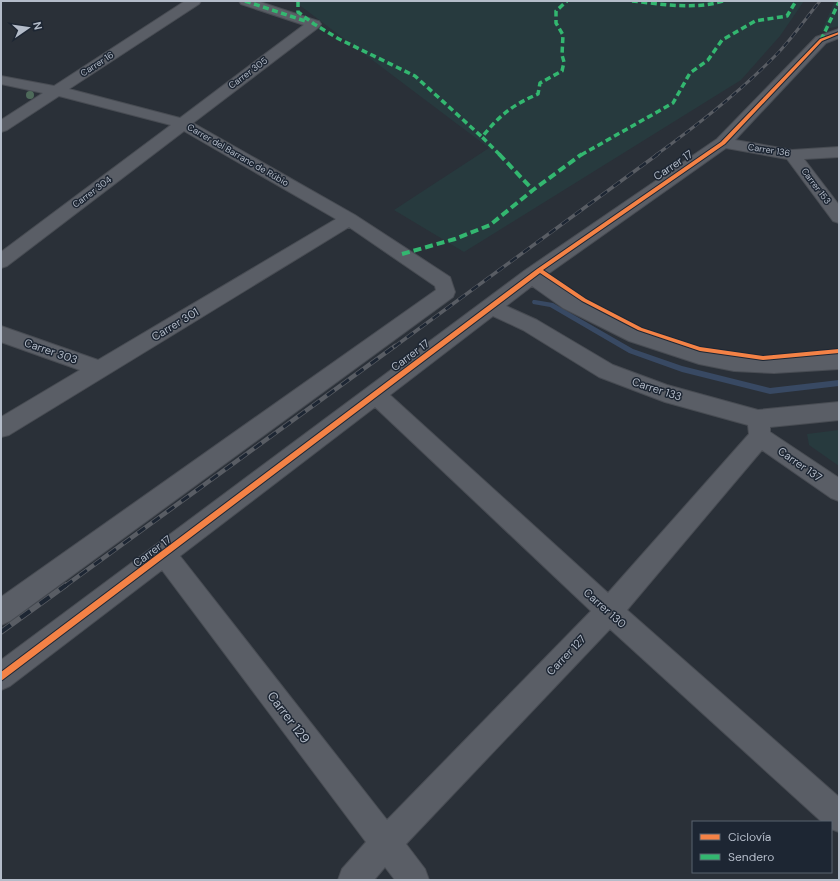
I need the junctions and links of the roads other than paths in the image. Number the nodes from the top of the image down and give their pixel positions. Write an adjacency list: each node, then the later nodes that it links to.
1 (194, 1): 6 (street, Carrer 16)
2 (245, 1): 3 (street)
3 (314, 24): 7 (street, Carrer 305)
4 (830, 36): 9 (street, Carrer 17)
5 (1, 80): 6 (street, Carrer del Barranc de Rúbio)
6 (55, 91): 7 (street, Carrer del Barranc de Rúbio); 8 (street, Carrer 16)
7 (182, 123): 13 (street, Carrer del Barranc de Rúbio); 14 (street, Carrer 304)
8 (1, 127)
9 (723, 143): 11 (street, Carrer 136); 15 (street, Carrer 17)
10 (839, 152): 11 (street, Carrer 136)
11 (792, 155): 12 (street, Carrer 153)
12 (839, 217)
13 (349, 219): 19 (street, Carrer 301); 27 (street, Carrer del Barranc de Rúbio)
14 (1, 261)
15 (531, 276): 16 (street, Carrer 17); 18 (street)
16 (491, 307): 20 (street, Carrer 17); 23 (street, Carrer 133)
17 (1, 334): 19 (street, Carrer 303)
18 (839, 361)
19 (100, 368): 22 (street, Carrer 301)
20 (375, 394): 25 (street, Carrer 17); 26 (street, Carrer 130)
21 (839, 411): 23 (street, Carrer 133)
22 (1, 428)
23 (759, 428): 24 (street, Carrer 137); 26 (street, Carrer 127)
24 (839, 491)
25 (164, 554): 28 (street, Carrer 17); 30 (street, Carrer 129)
26 (608, 611): 29 (street, Carrer 130); 30 (street, Carrer 127)
27 (1, 612)
28 (1, 677)
29 (839, 817)
30 (386, 843): 31 (street, Carrer 127); 32 (street, Carrer 129)
31 (353, 880)
32 (414, 880)

